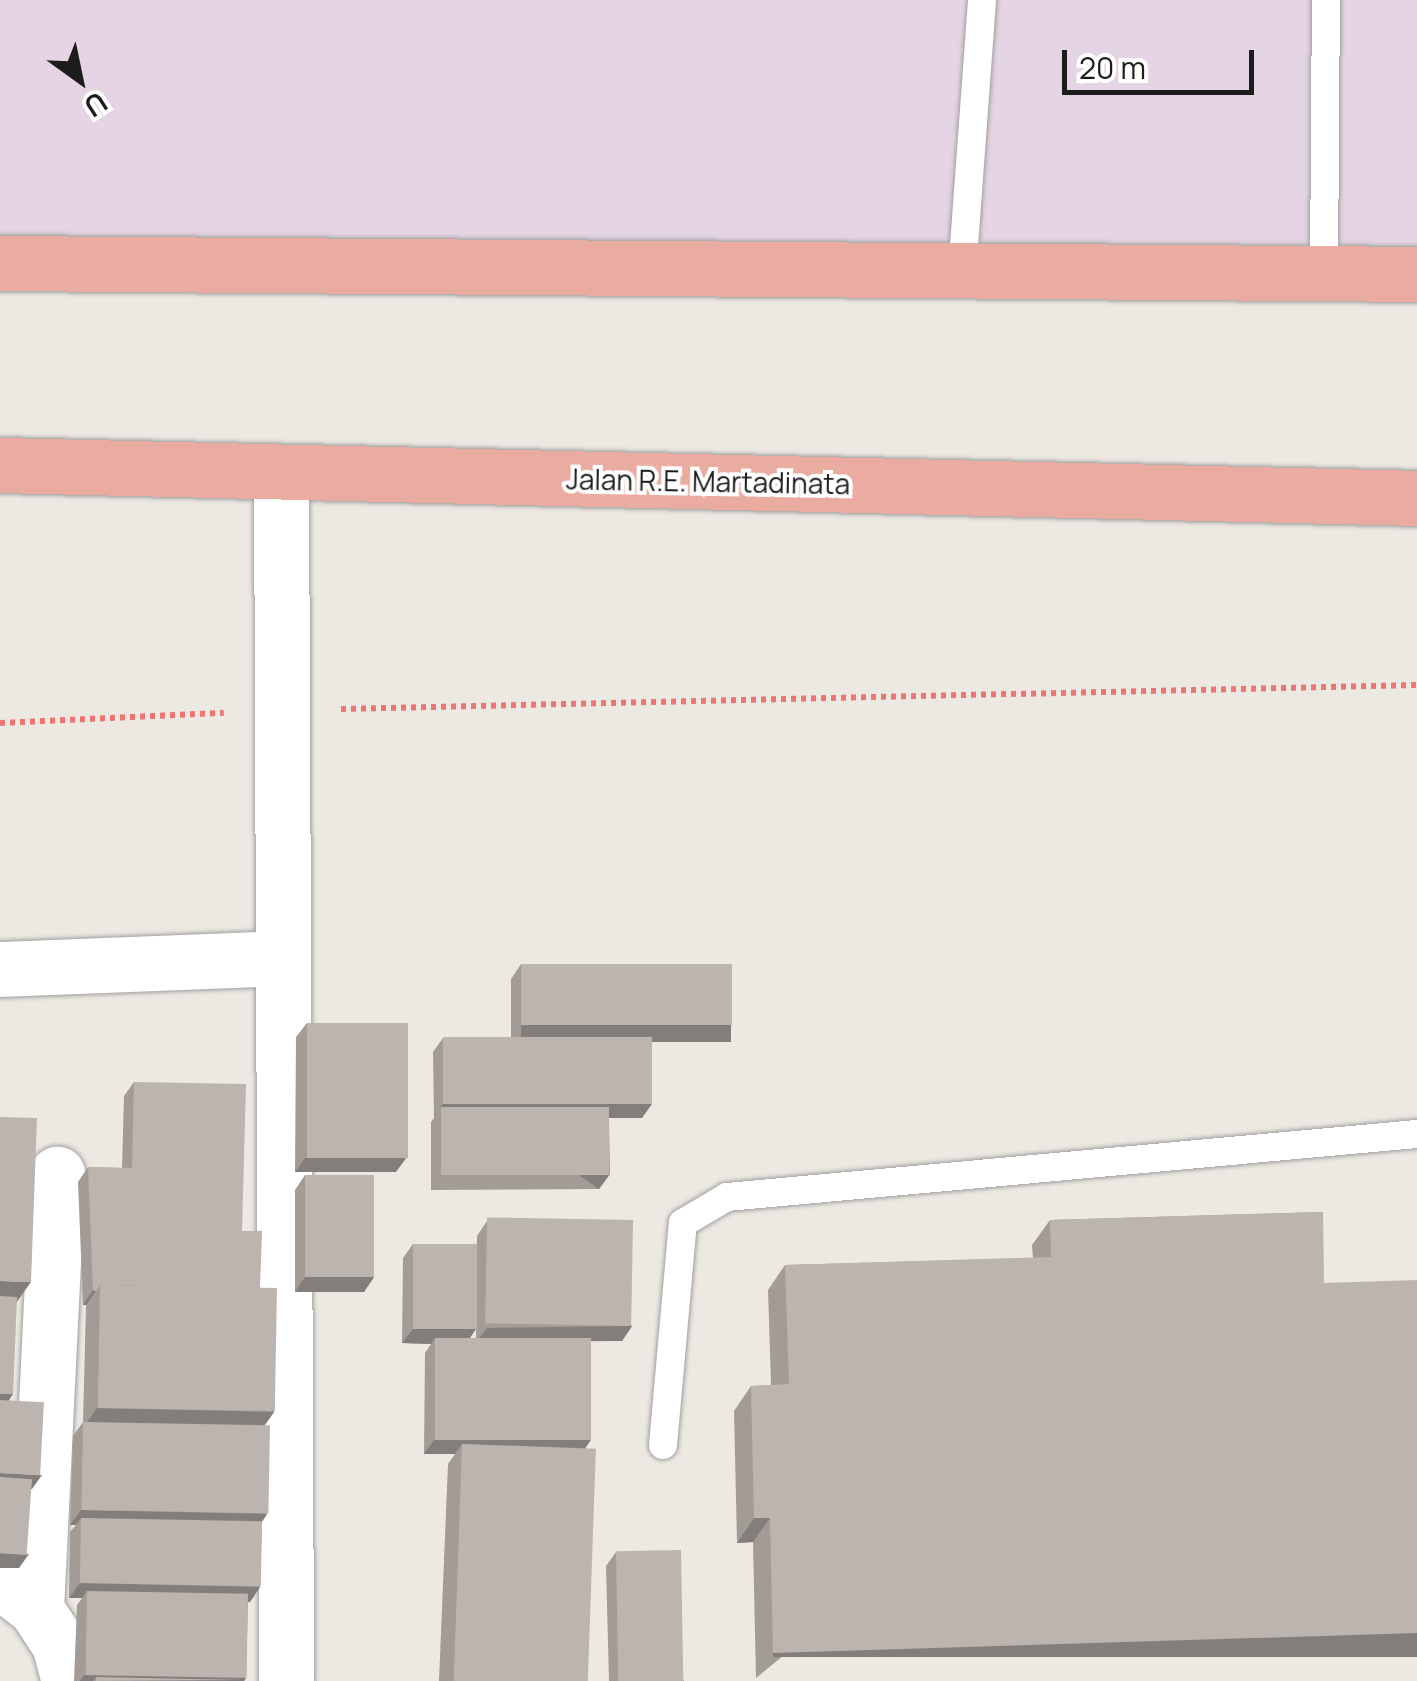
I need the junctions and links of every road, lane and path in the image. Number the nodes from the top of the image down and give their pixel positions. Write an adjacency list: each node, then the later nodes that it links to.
1 (982, 0): 4 (lane)
2 (1326, 0): 5 (lane)
3 (0, 263): 4 (highway)
4 (962, 274): 5 (highway)
5 (1324, 274): 6 (highway)
6 (1417, 274)
7 (0, 465): 8 (highway, Jalan R.E. Martadinata)
8 (281, 472): 9 (highway, Jalan R.E. Martadinata); 11 (street)
9 (1417, 498)
10 (1417, 684): 11 (path)
11 (283, 710): 12 (path); 13 (street)
12 (0, 723)
13 (283, 958): 14 (street); 20 (street)
14 (0, 969)
15 (1417, 1134): 17 (lane)
16 (57, 1174): 18 (street)
17 (663, 1446)
18 (18, 1596): 19 (street)
19 (69, 1681)
20 (286, 1681)

